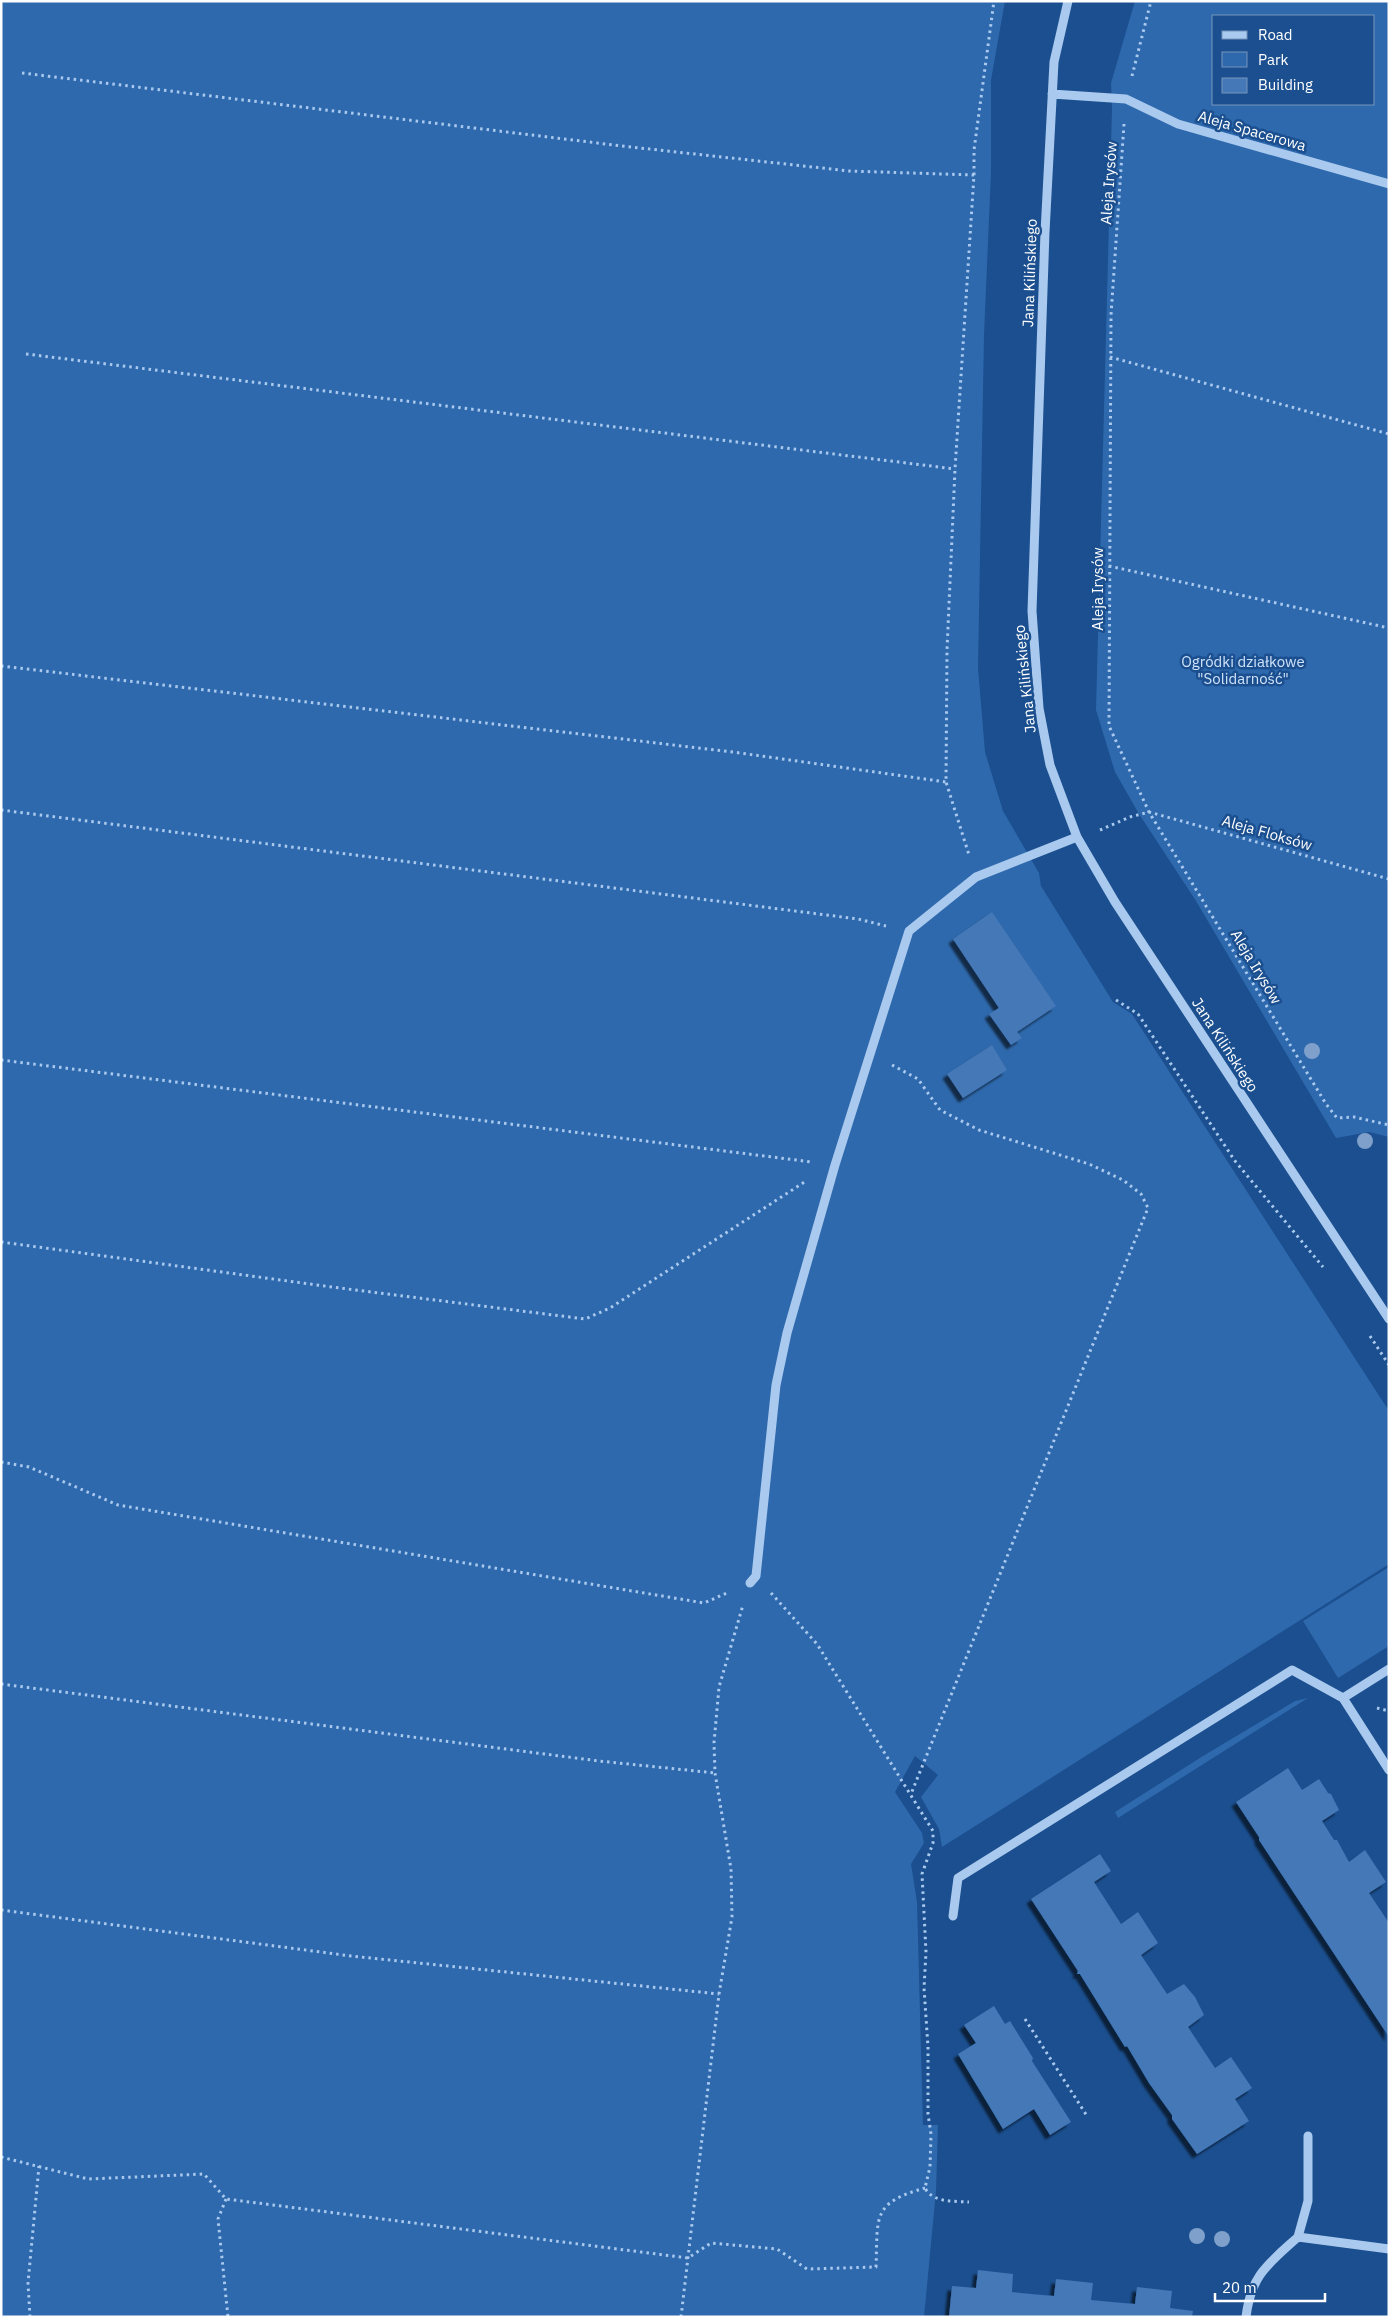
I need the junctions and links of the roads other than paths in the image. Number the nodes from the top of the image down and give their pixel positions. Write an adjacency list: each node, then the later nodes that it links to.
1 (1068, 1): 2 (street, Jana Kilińskiego)
2 (1052, 94): 3 (street, Aleja Spacerowa); 4 (street, Jana Kilińskiego)
3 (1389, 184)
4 (1077, 837): 5 (street, Jana Kilińskiego); 6 (street)
5 (1389, 1319)
6 (753, 1580)
7 (1389, 1669): 8 (street)
8 (1343, 1698): 9 (street); 10 (street)
9 (1389, 1770)
10 (953, 1916)
11 (1308, 2136): 12 (street)
12 (1298, 2237): 13 (street); 14 (street)
13 (1389, 2250)
14 (1246, 2317)

